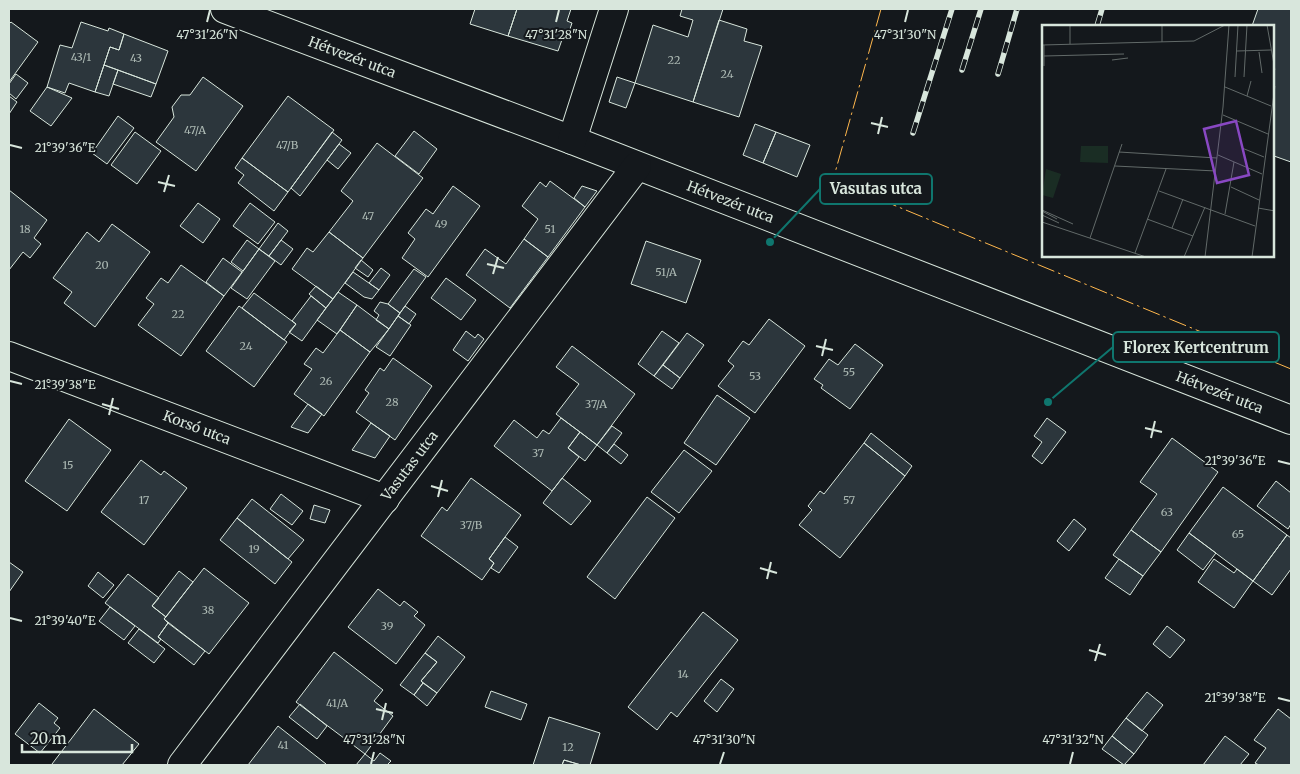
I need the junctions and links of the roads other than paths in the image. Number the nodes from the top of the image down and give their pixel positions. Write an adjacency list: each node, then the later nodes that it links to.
1 (225, 9): 3 (street, Hétvezér utca)
2 (614, 9): 4 (street)
3 (268, 17): 4 (street, Hétvezér utca)
4 (572, 140): 5 (street, Hétvezér utca)
5 (637, 166): 7 (street, Hétvezér utca); 8 (street, Vasutas utca)
6 (9, 356): 8 (street, Korsó utca)
7 (1291, 420)
8 (385, 498): 9 (street, Vasutas utca)
9 (182, 765)

